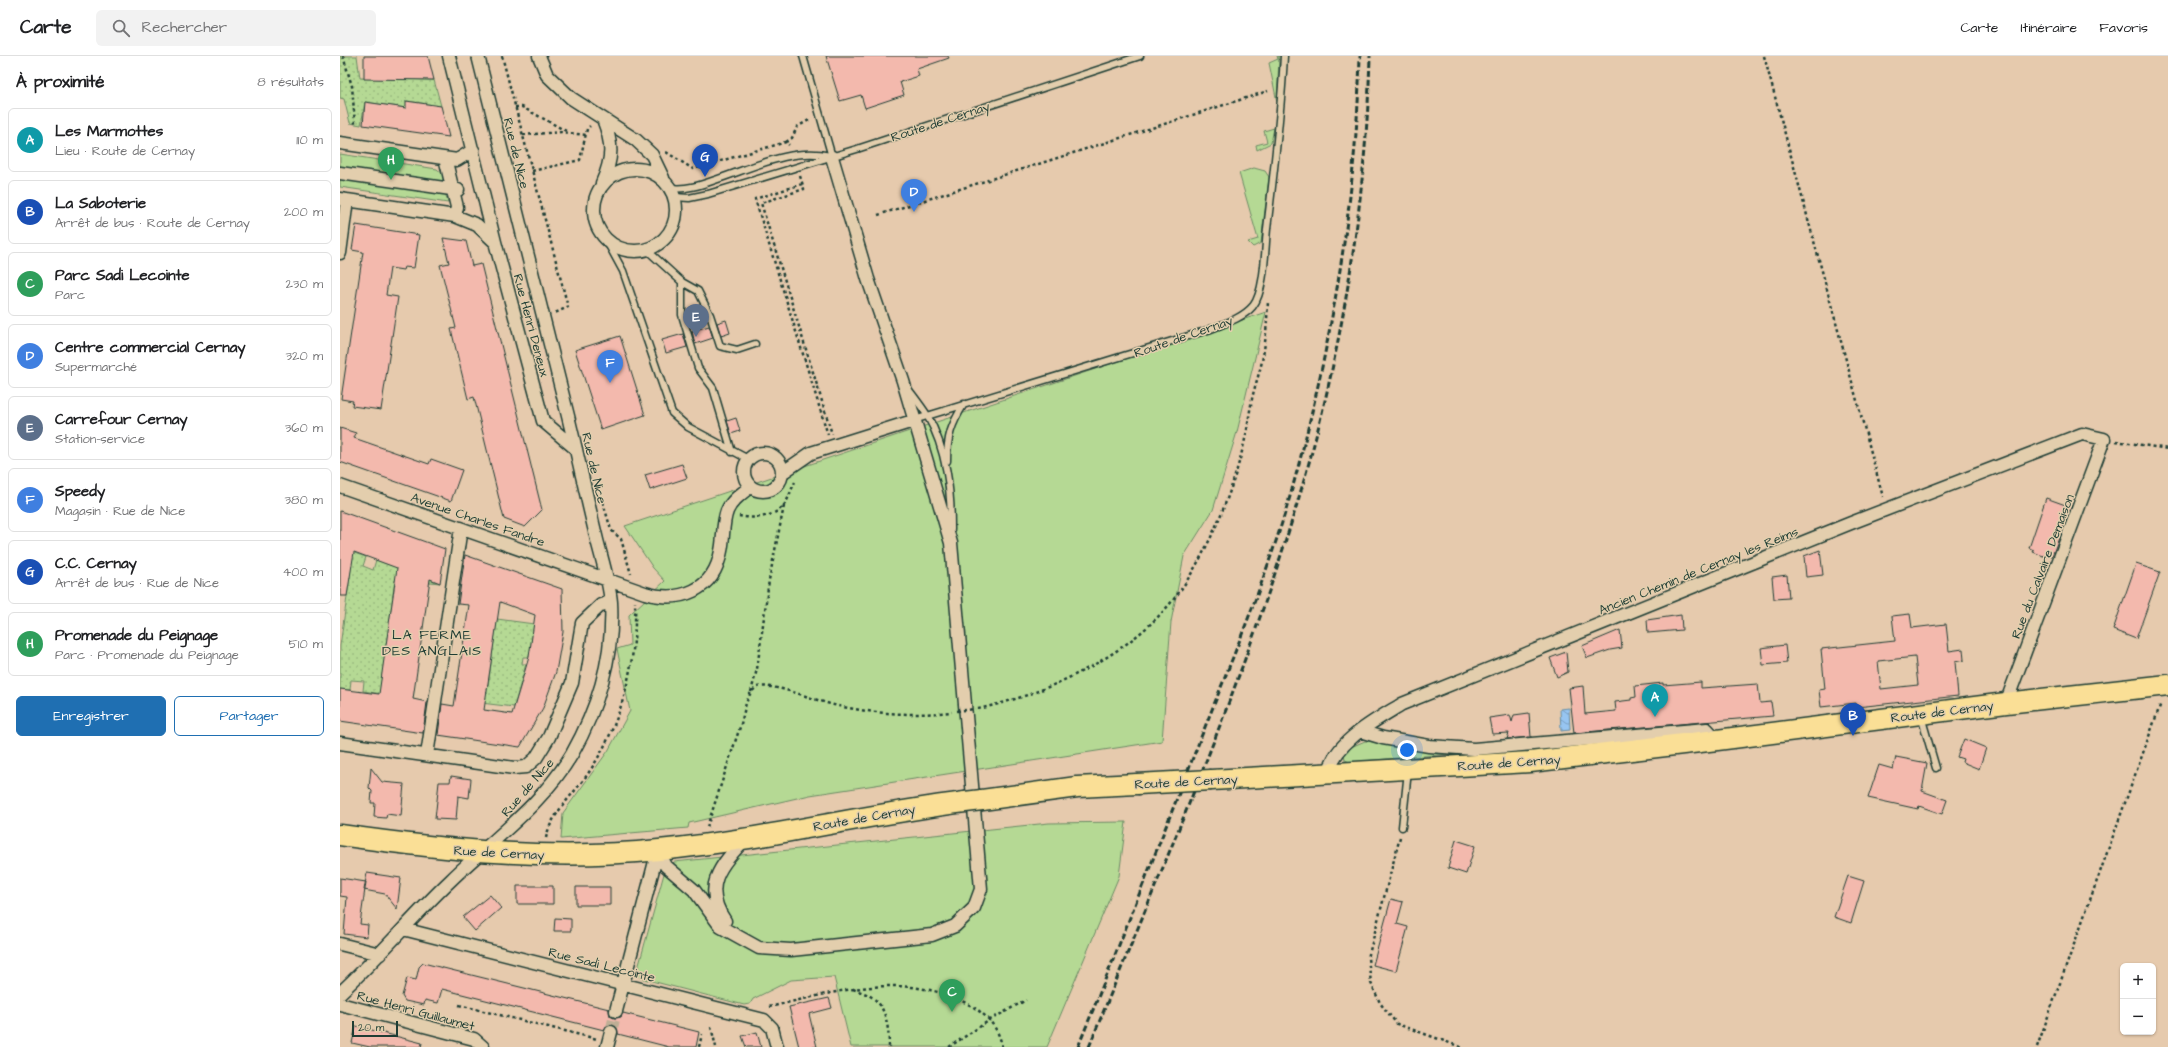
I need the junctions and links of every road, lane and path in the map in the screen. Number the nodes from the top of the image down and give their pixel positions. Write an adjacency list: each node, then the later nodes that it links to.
1 (343, 56): 14 (path)
2 (449, 56): 20 (street, Rue Henri Deneux)
3 (478, 56): 45 (street, Rue de Nice)
4 (502, 56): 11 (path)
5 (539, 56): 13 (street)
6 (803, 56): 12 (lane)
7 (1140, 56): 21 (lane, Route de Cernay)
8 (1284, 56): 36 (lane, Route de Cernay)
9 (1764, 56): 56 (path)
10 (1268, 91): 29 (path)
11 (516, 107): 15 (path); 16 (path)
12 (820, 117): 18 (path); 21 (lane)
13 (603, 119): 24 (street); 25 (street)
14 (356, 124)
15 (568, 132): 16 (path); 17 (path)
16 (522, 135): 37 (path)
17 (586, 135)
18 (786, 142)
19 (340, 143): 22 (street)
20 (473, 150): 22 (street); 32 (street, Rue Henri Deneux)
21 (832, 157): 27 (lane); 27 (lane, Route de Cernay); 39 (street)
22 (444, 158): 26 (street)
23 (340, 173): 26 (street)
24 (663, 179): 25 (street); 27 (street)
25 (601, 186): 31 (street)
26 (455, 190): 30 (street)
27 (673, 192): 33 (street)
28 (344, 200): 30 (street); 34 (street)
29 (878, 215)
30 (455, 216): 32 (street)
31 (605, 238): 33 (street); 47 (lane)
32 (495, 242): 45 (street, Rue Henri Deneux)
33 (647, 250): 35 (lane)
34 (340, 253)
35 (682, 282): 38 (lane); 47 (lane)
36 (1259, 293): 40 (lane, Route de Cernay); 64 (path, bridge)
37 (557, 319)
38 (755, 344)
39 (903, 381): 41 (lane); 42 (street)
40 (964, 404): 41 (lane, Route de Cernay); 49 (lane)
41 (927, 415): 42 (lane, Route de Cernay); 49 (lane)
42 (913, 421): 44 (street); 60 (street)
43 (2104, 439): 46 (path); 56 (street, Ancien Chemin de Cernay les Reims); 65 (street, Rue du Calvaire Demaison)
44 (834, 446): 44 (path); 50 (street)
45 (576, 449): 61 (street, Rue de Nice)
46 (2168, 449)
47 (732, 452): 48 (lane)
48 (748, 459): 50 (street); 53 (street)
49 (947, 469): 60 (lane)
50 (782, 473): 53 (street)
51 (795, 480): 55 (path)
52 (340, 486): 58 (street, Avenue Charles Fandre)
53 (750, 487): 57 (street)
54 (603, 500): 59 (path)
55 (784, 506): 57 (path); 64 (path)
56 (1887, 509): 67 (street, Ancien Chemin de Cernay les Reims)
57 (727, 512): 61 (street, Avenue Charles Fandre)
58 (461, 528): 61 (street, Avenue Charles Fandre); 70 (street)
59 (611, 530)
60 (951, 543): 81 (street)
61 (606, 579): 62 (street, Rue de Nice)
62 (610, 602): 70 (street); 79 (street, Rue de Nice)
63 (2164, 686): 65 (main road, Route de Cernay); 104 (path)
64 (751, 692): 77 (path)
65 (2006, 703): 66 (main road, Route de Cernay)
66 (1920, 714): 68 (main road, Route de Cernay); 71 (lane)
67 (1360, 731): 68 (street, Route de Cernay); 73 (street, Ancien Chemin de Cernay les Reims)
68 (1717, 740): 72 (main road, Route de Cernay)
69 (340, 743): 70 (street)
70 (427, 755)
71 (1936, 768)
72 (1408, 769): 73 (main road, Route de Cernay); 74 (lane)
73 (1329, 773): 76 (main road, Route de Cernay, bridge)
74 (1402, 827): 103 (path)
75 (340, 835): 79 (main road, Rue de Cernay)
76 (745, 839): 77 (main road, Route de Cernay); 81 (street)
77 (702, 844): 78 (main road, Route de Cernay)
78 (658, 850): 79 (main road, Rue de Cernay); 81 (street); 84 (street)
79 (481, 852): 80 (street, Rue de Nice)
80 (403, 929): 83 (street, Rue de Nice); 84 (street, Rue Sadi Lecointe)
81 (738, 938)
82 (340, 944): 83 (street)
83 (380, 954): 86 (street, Rue de Nice)
84 (624, 984): 90 (street); 91 (street, Rue Sadi Lecointe)
85 (853, 989): 91 (path); 92 (path); 100 (path)
86 (340, 993)
87 (1026, 1000): 92 (path)
88 (340, 1004): 96 (street, Rue Henri Guillaumet)
89 (459, 1005): 95 (path)
90 (616, 1011)
91 (760, 1018): 99 (street)
92 (990, 1020): 101 (path); 102 (path)
93 (710, 1027): 98 (path)
94 (702, 1034): 97 (path)
95 (609, 1040)
96 (483, 1047)
97 (699, 1047)
98 (716, 1047)
99 (777, 1047)
100 (889, 1047)
101 (949, 1047)
102 (1002, 1047)
103 (1461, 1047)
104 (2037, 1047)

